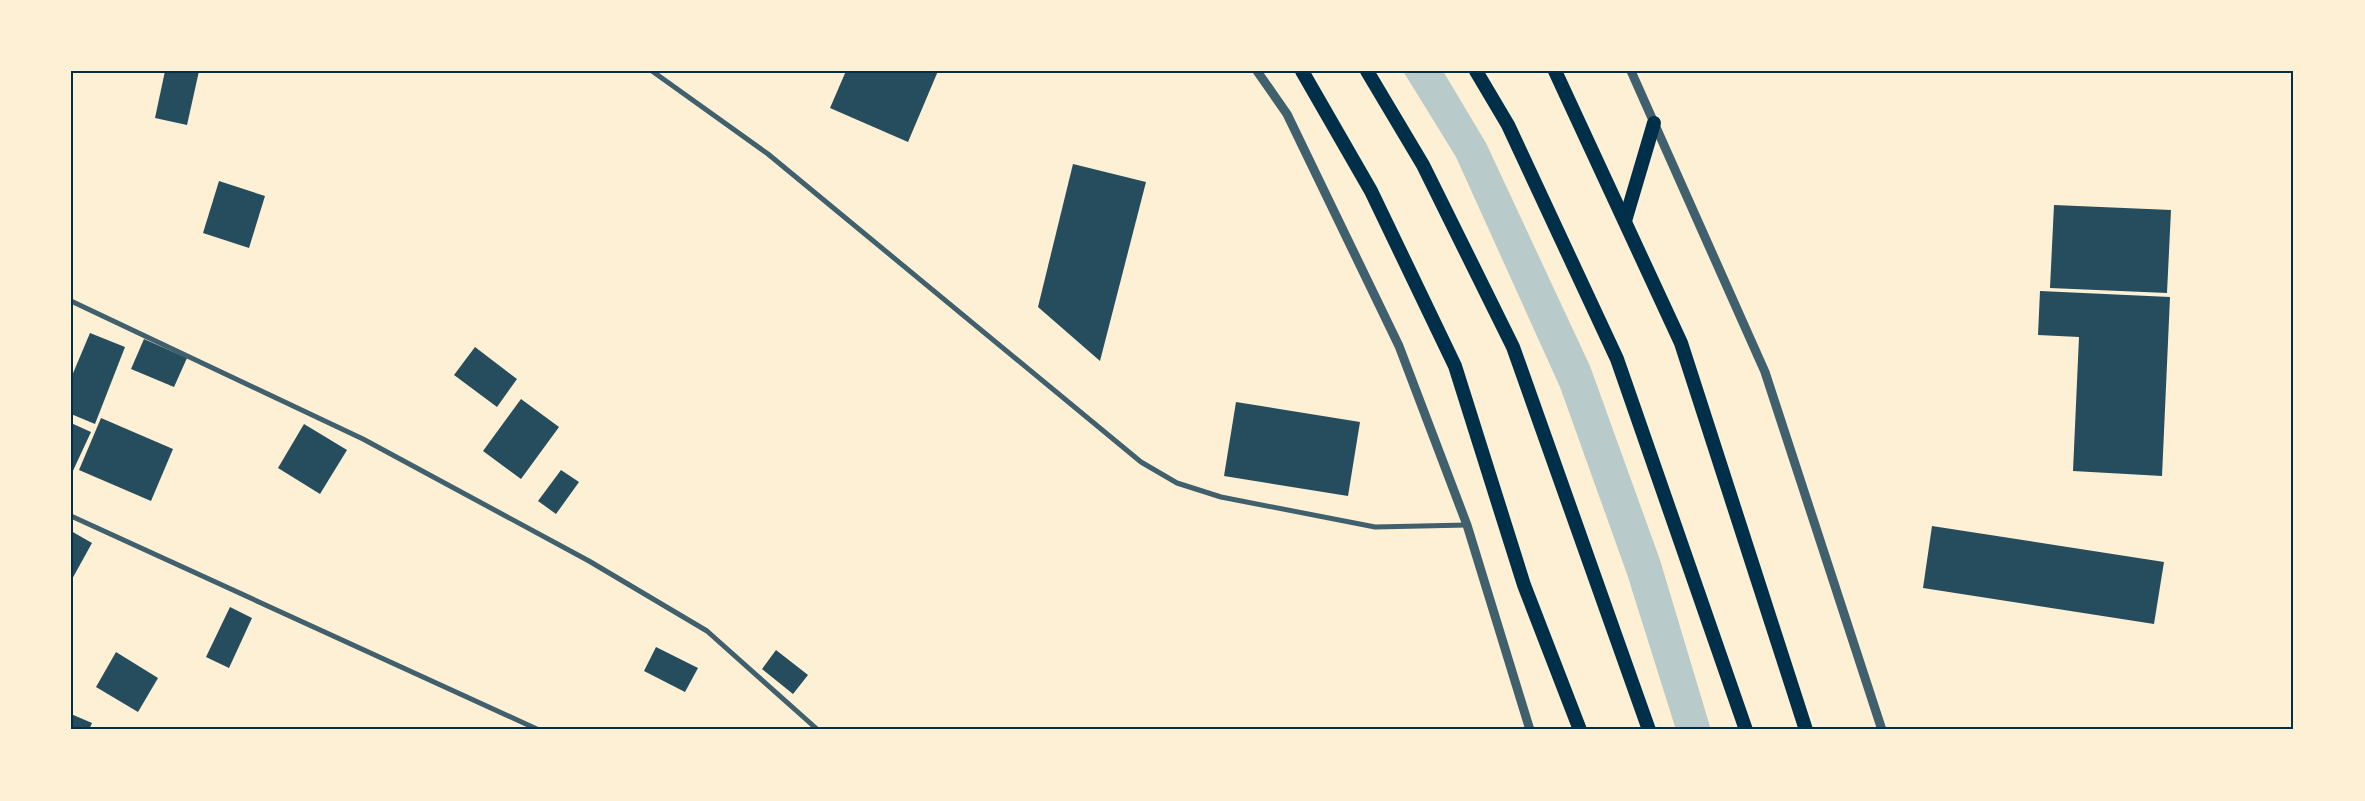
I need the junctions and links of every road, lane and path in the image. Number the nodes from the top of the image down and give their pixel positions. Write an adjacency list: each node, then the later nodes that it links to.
1 (652, 71): 12 (street)
2 (1256, 71): 12 (street)
3 (1302, 71): 16 (highway)
4 (1367, 71): 17 (highway)
5 (1476, 71): 18 (highway)
6 (1555, 71): 9 (highway)
7 (1631, 71): 8 (street)
8 (1654, 123): 9 (highway); 20 (street)
9 (1625, 221): 19 (highway)
10 (71, 301): 14 (street)
11 (71, 516): 13 (street)
12 (1467, 525): 15 (street)
13 (540, 730)
14 (818, 730)
15 (1530, 730)
16 (1580, 730)
17 (1649, 730)
18 (1746, 730)
19 (1806, 730)
20 (1882, 730)

